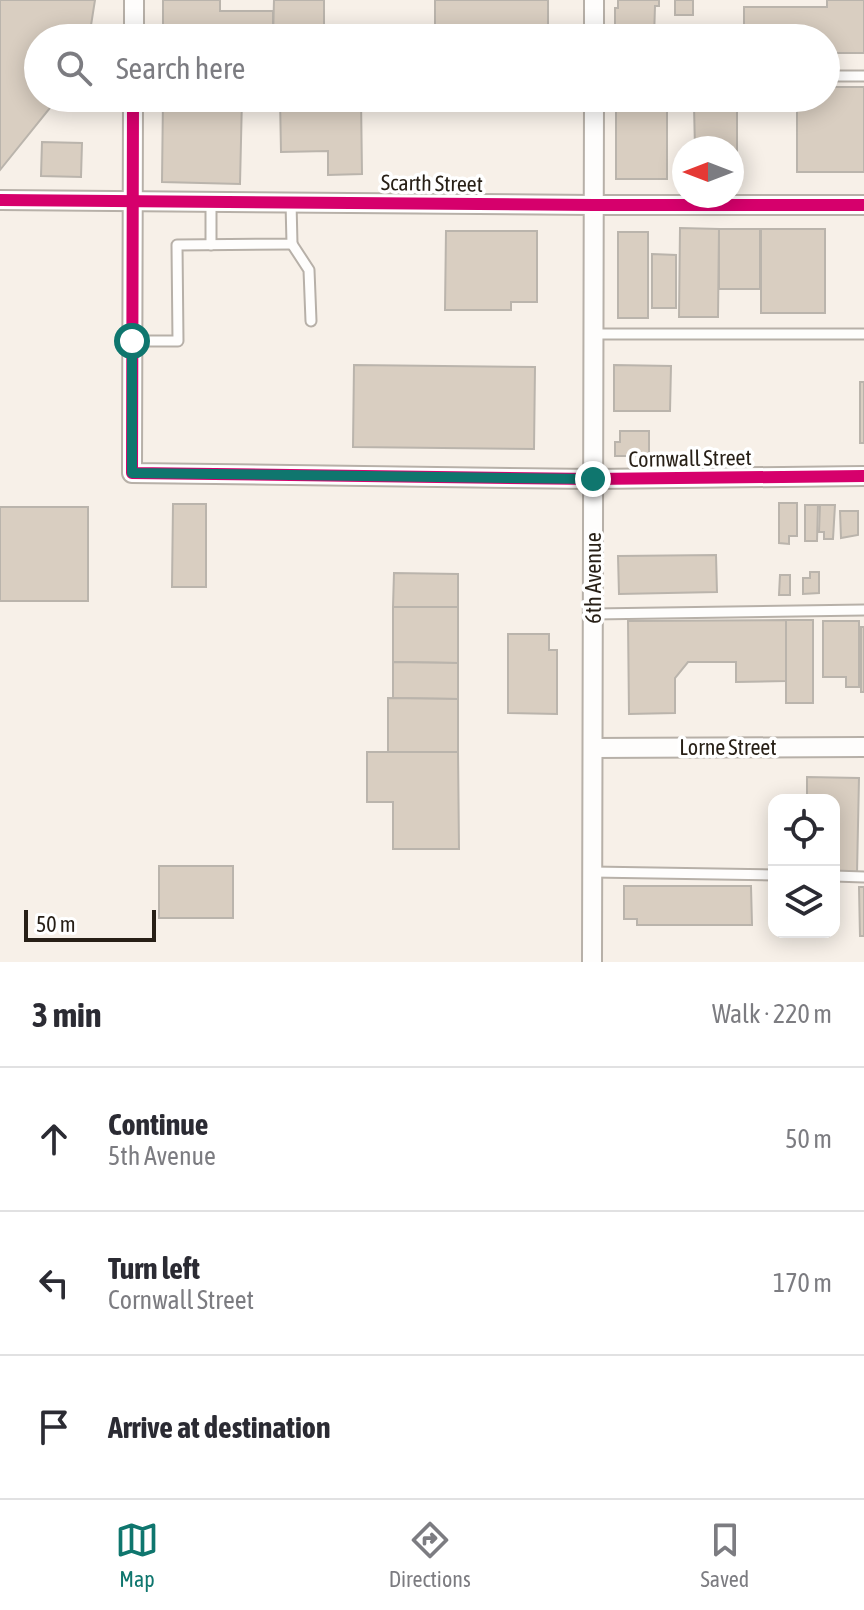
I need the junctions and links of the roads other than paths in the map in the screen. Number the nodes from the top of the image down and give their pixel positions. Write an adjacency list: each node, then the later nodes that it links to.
1 (134, 0): 3 (street)
2 (594, 0): 4 (street)
3 (134, 24)
4 (594, 24)
5 (840, 76): 6 (lane)
6 (864, 76)
7 (133, 112): 10 (street)
8 (594, 112): 13 (street, 6th Avenue)
9 (0, 200): 10 (street, Scarth Street)
10 (132, 200): 11 (street, Scarth Street); 20 (street)
11 (211, 201): 12 (street, Scarth Street); 16 (lane)
12 (291, 202): 13 (street, Scarth Street); 15 (lane)
13 (594, 205): 14 (street, Scarth Street); 18 (street, 6th Avenue)
14 (864, 205)
15 (292, 244): 16 (lane); 17 (lane)
16 (211, 245): 20 (lane)
17 (311, 321)
18 (594, 334): 19 (lane); 22 (street, 6th Avenue)
19 (864, 334)
20 (132, 341): 22 (street, Cornwall Street)
21 (864, 476): 22 (street, Cornwall Street)
22 (593, 479): 24 (street, 6th Avenue)
23 (864, 610): 24 (lane)
24 (593, 614): 26 (street, 6th Avenue)
25 (864, 747): 26 (street, Lorne Street)
26 (593, 748): 27 (street, 6th Avenue)
27 (592, 872): 28 (lane); 31 (street, 6th Avenue)
28 (768, 875)
29 (840, 876): 30 (lane)
30 (864, 877)
31 (592, 962)

